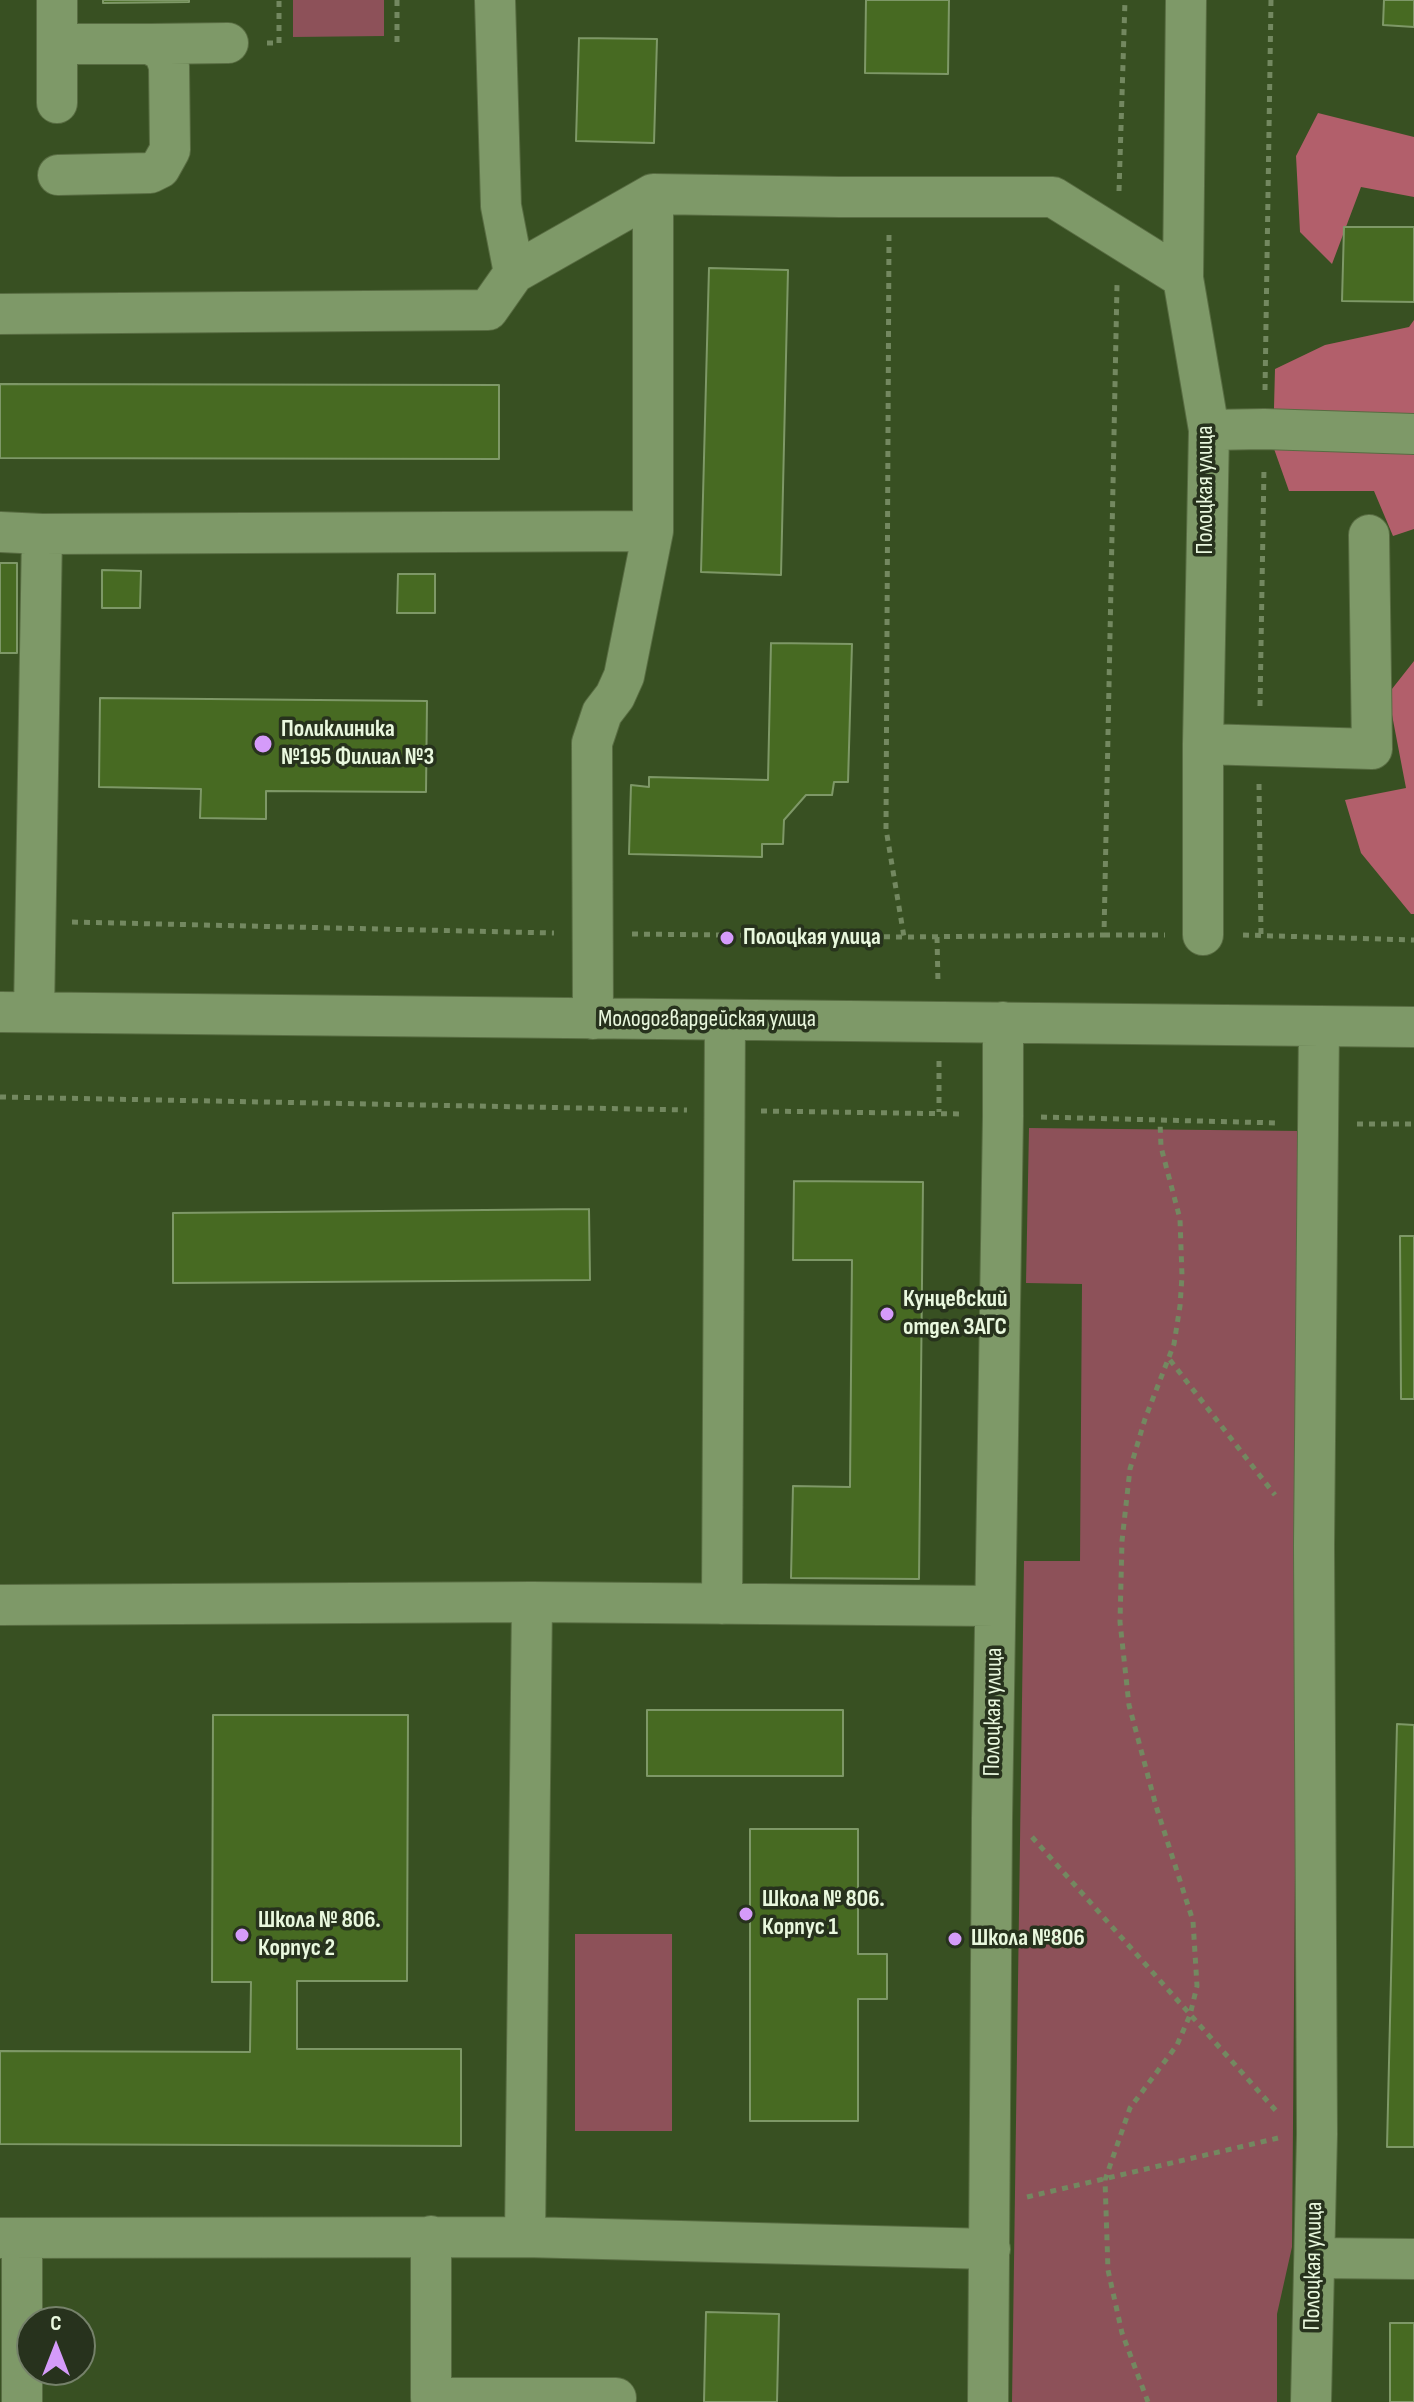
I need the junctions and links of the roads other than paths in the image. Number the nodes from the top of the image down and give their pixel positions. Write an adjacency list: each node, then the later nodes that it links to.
1 (57, 0): 5 (street)
2 (495, 0): 10 (street)
3 (1186, 0): 11 (street, Полоцкая улица)
4 (228, 43): 6 (street)
5 (57, 44): 6 (street); 7 (street)
6 (150, 44): 8 (street)
7 (57, 103)
8 (58, 175)
9 (653, 194): 10 (street); 11 (street); 15 (street)
10 (514, 273): 12 (street)
11 (1183, 278): 13 (street, Полоцкая улица)
12 (0, 314)
13 (1209, 430): 14 (street); 19 (street, Полоцкая улица)
14 (1414, 434)
15 (653, 531): 17 (street); 22 (street)
16 (0, 532): 17 (street)
17 (42, 534): 21 (street)
18 (1369, 535): 19 (street)
19 (1203, 744): 20 (street, Полоцкая улица)
20 (1203, 935)
21 (17, 1012): 22 (street, Молодогвардейская улица)
22 (593, 1019): 23 (street, Молодогвардейская улица)
23 (725, 1020): 24 (street, Молодогвардейская улица); 28 (street)
24 (1003, 1022): 25 (street, Молодогвардейская улица); 30 (street, Полоцкая улица)
25 (1319, 1026): 26 (street, Молодогвардейская улица); 35 (street, Полоцкая улица)
26 (1414, 1027)
27 (532, 1602): 28 (street); 29 (street); 32 (street)
28 (722, 1604): 30 (street)
29 (0, 1605)
30 (995, 1606): 34 (street, Полоцкая улица)
31 (431, 2236): 32 (street); 33 (street); 37 (street)
32 (525, 2237): 34 (street)
33 (11, 2238): 38 (street)
34 (990, 2249): 39 (street, Полоцкая улица)
35 (1315, 2258): 36 (street); 40 (street, Полоцкая улица)
36 (1414, 2259)
37 (616, 2398)
38 (22, 2402)
39 (988, 2402)
40 (1311, 2402)

